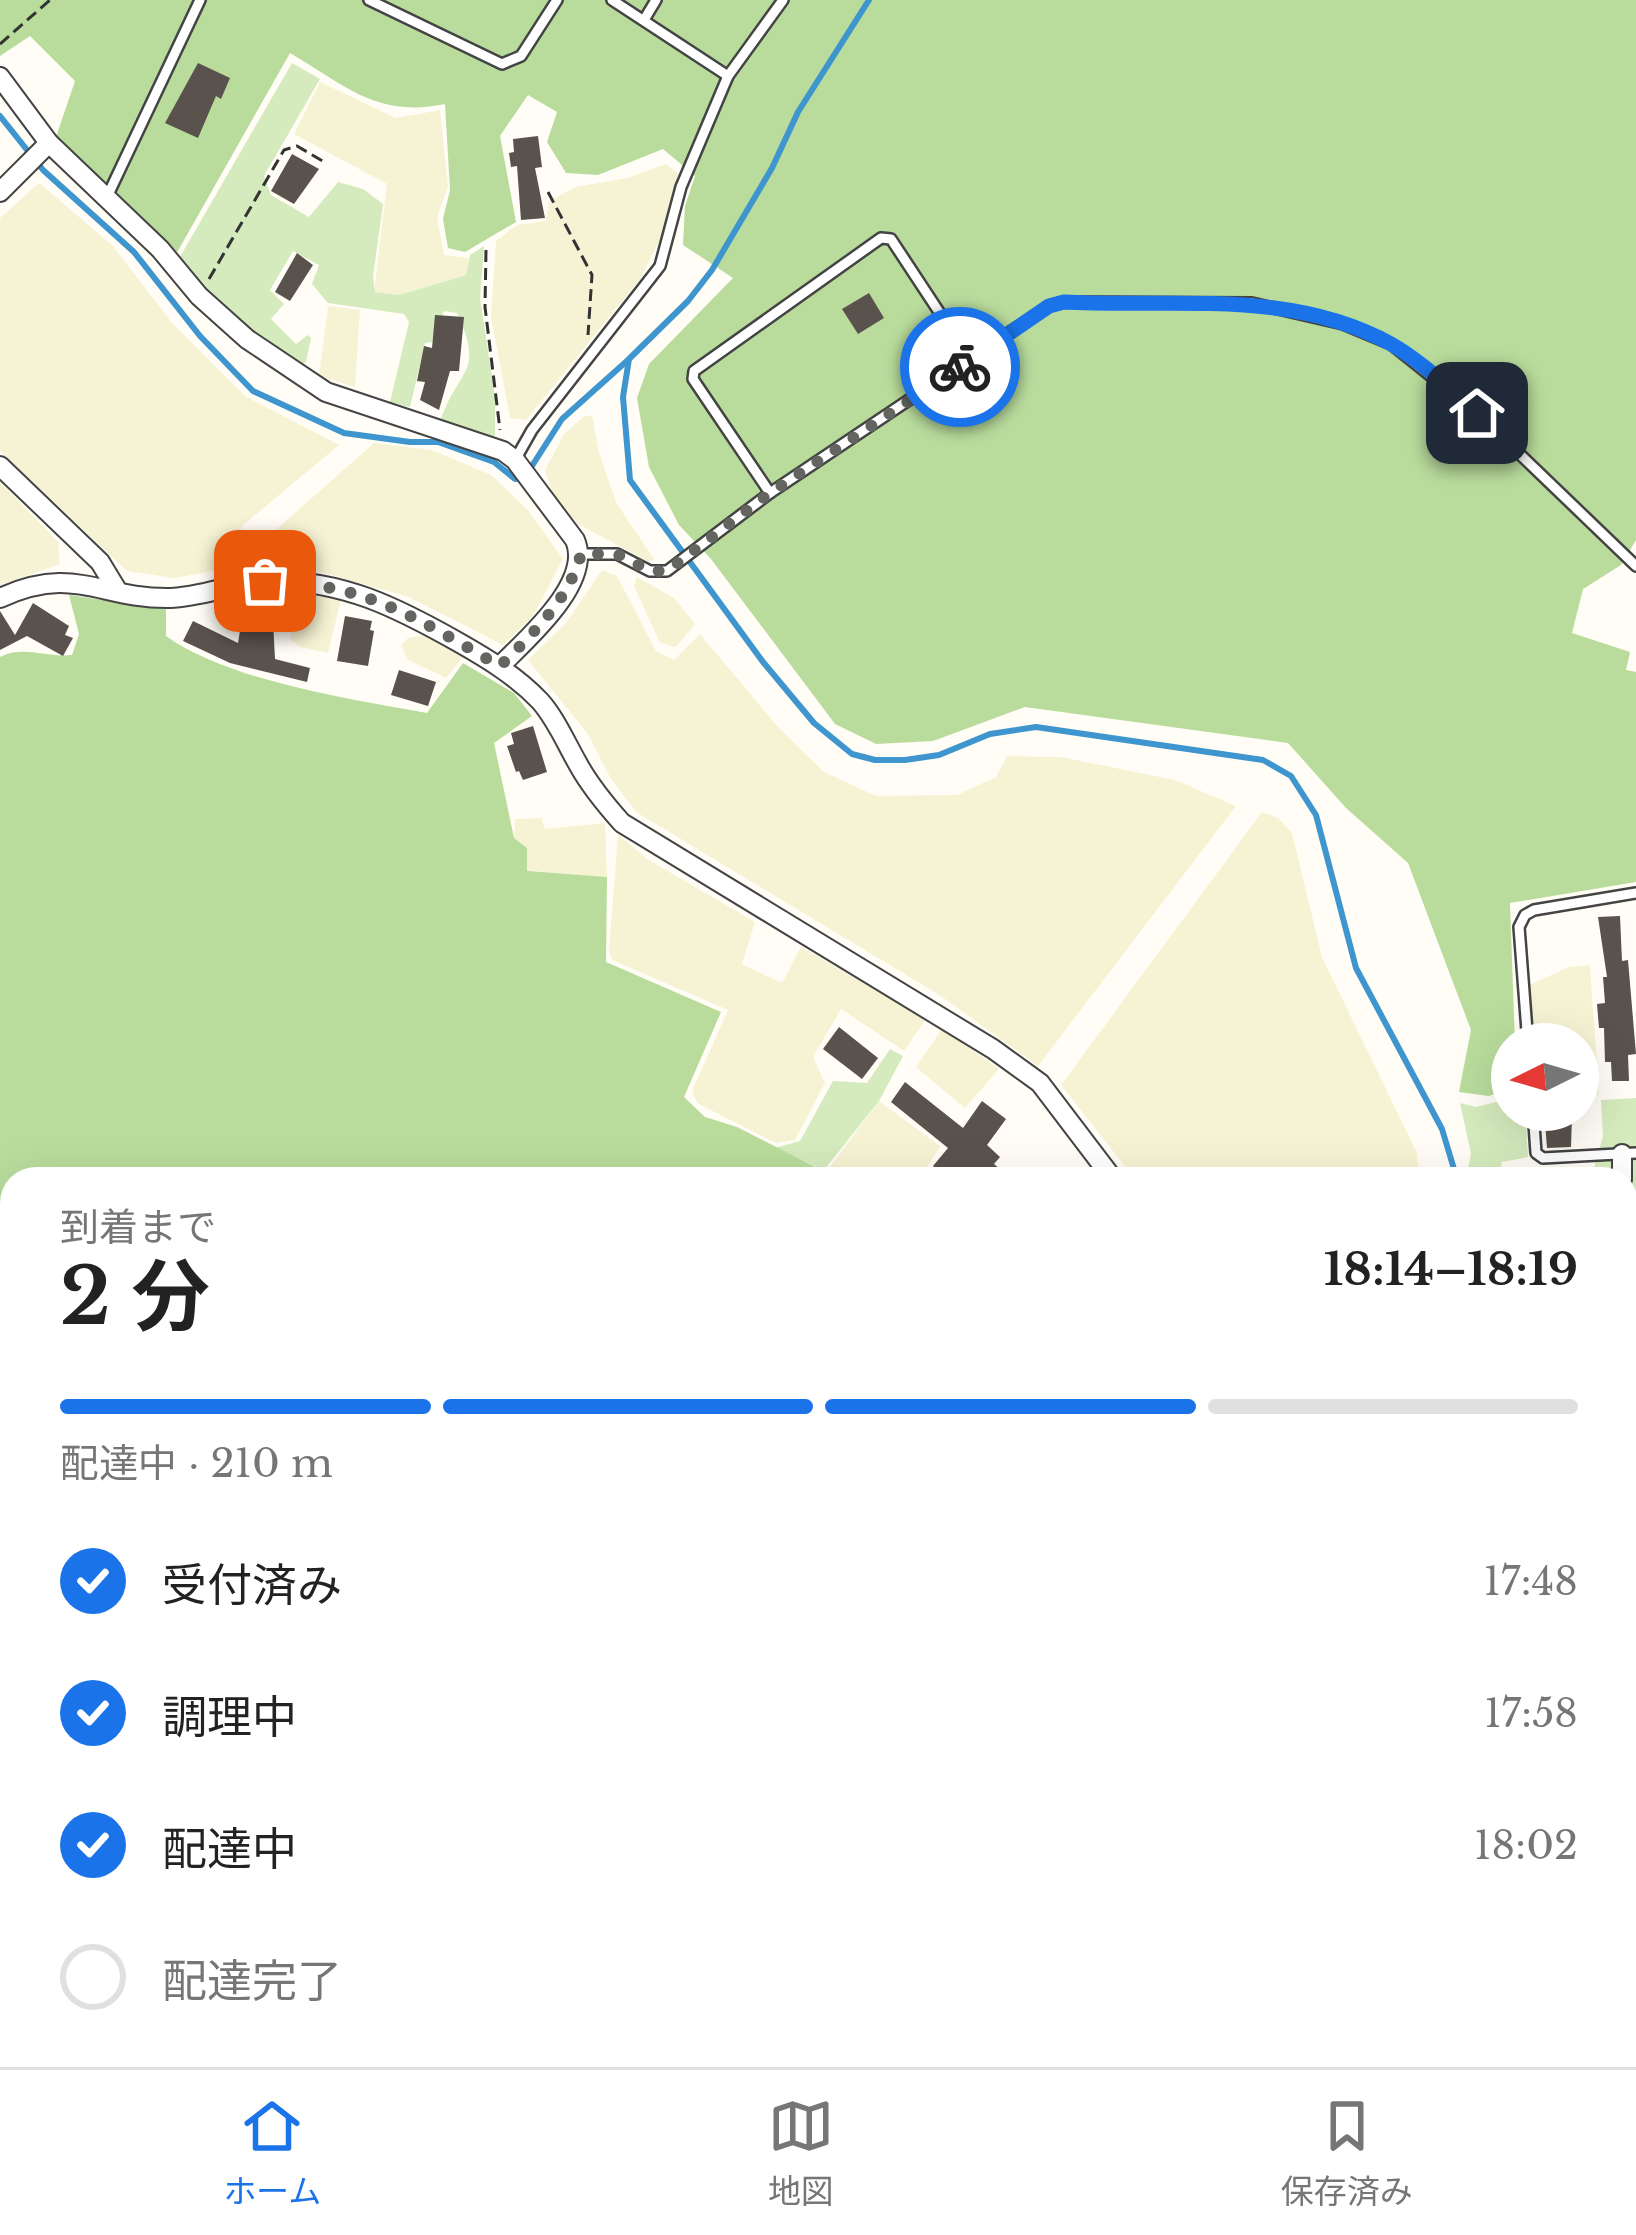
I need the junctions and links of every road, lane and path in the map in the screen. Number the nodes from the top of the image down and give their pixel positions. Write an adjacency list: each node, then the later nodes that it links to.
1 (50, 0): 9 (path)
2 (200, 0): 16 (lane)
3 (369, 0): 4 (lane)
4 (557, 0)
5 (612, 0): 8 (lane)
6 (656, 0): 8 (lane)
7 (783, 0): 10 (lane)
8 (644, 20): 10 (lane)
9 (0, 44)
10 (728, 76): 19 (lane)
11 (0, 77): 12 (street)
12 (49, 143): 14 (street); 16 (street)
13 (326, 163): 18 (path)
14 (0, 191)
15 (548, 192): 19 (path)
16 (106, 199): 18 (street)
17 (486, 250): 21 (path)
18 (199, 296): 21 (street)
19 (589, 355): 22 (lane)
20 (970, 359): 24 (lane); 24 (lane); 26 (lane)
21 (497, 449): 22 (street)
22 (515, 460): 25 (street)
23 (0, 466): 27 (street)
24 (770, 493): 25 (lane)
25 (581, 554): 29 (street)
26 (1636, 566)
27 (117, 590): 28 (street); 29 (street)
28 (0, 598)
29 (500, 666): 34 (street)
30 (1636, 893): 31 (lane)
31 (1526, 1023)
32 (1534, 1131): 33 (lane)
33 (1629, 1153)
34 (1104, 1167)

